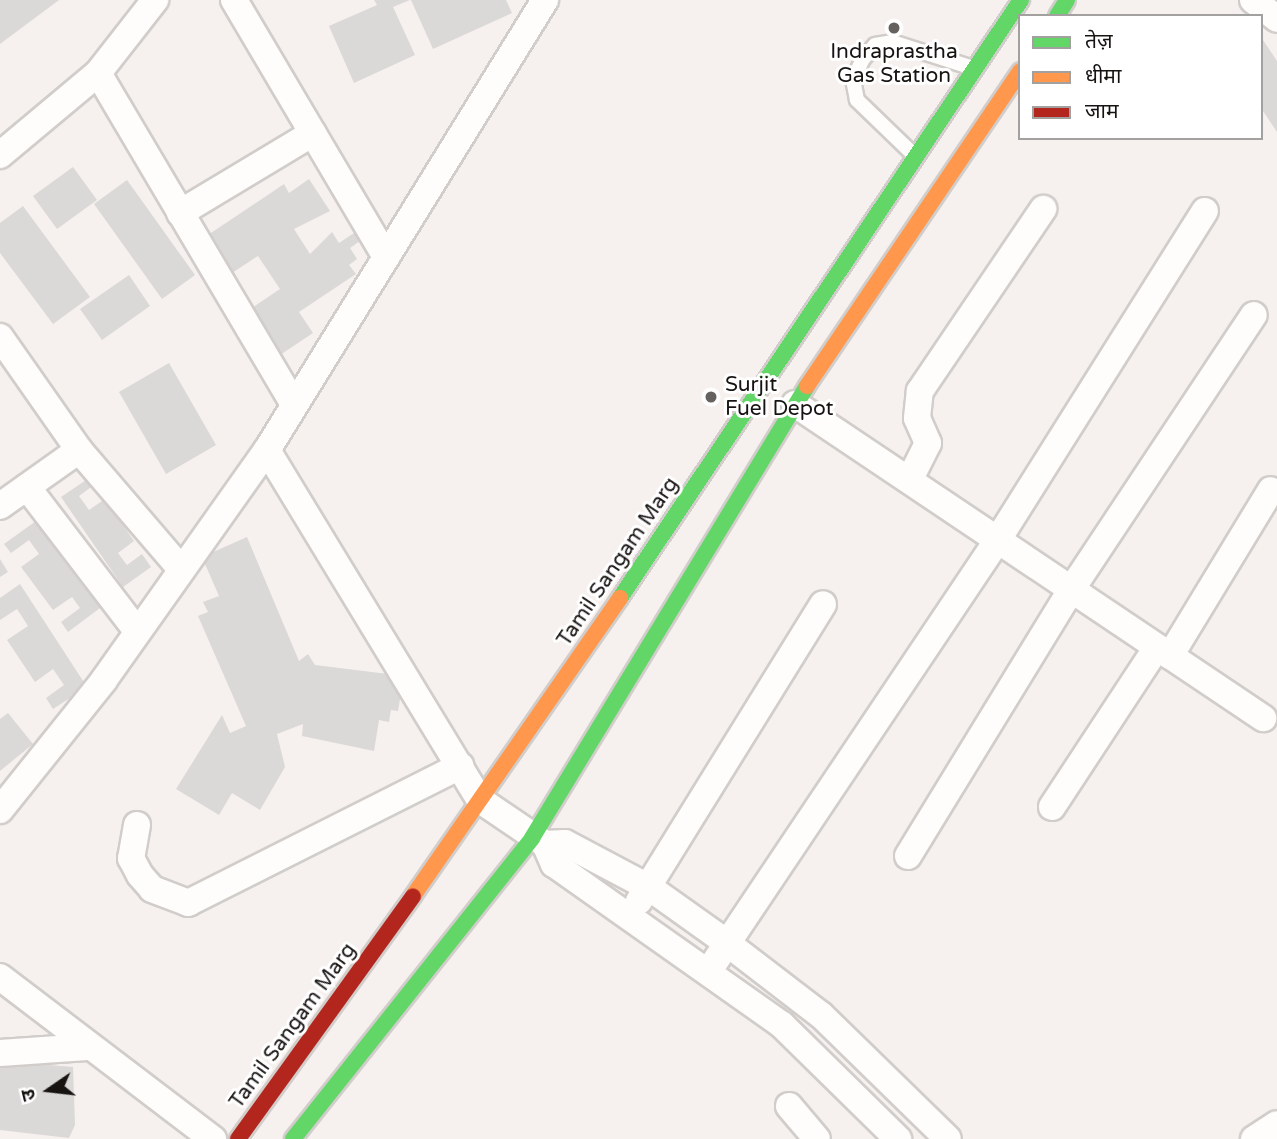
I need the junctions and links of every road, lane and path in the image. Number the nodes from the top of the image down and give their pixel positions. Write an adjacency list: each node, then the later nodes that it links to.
1 (155, 0): 8 (street)
2 (233, 0): 10 (street)
3 (545, 0): 16 (street)
4 (1021, 0): 7 (street, Tamil Sangam Marg)
5 (1253, 0): 6 (street)
6 (1277, 19)
7 (975, 69): 12 (street, Tamil Sangam Marg); 12 (lane)
8 (98, 74): 11 (street); 15 (street)
9 (1018, 74): 21 (street)
10 (313, 133): 15 (street); 16 (street)
11 (0, 155)
12 (916, 157): 36 (street, Tamil Sangam Marg)
13 (1043, 209): 24 (street)
14 (1205, 211): 28 (street)
15 (180, 213): 20 (street)
16 (386, 257): 20 (street)
17 (1254, 315): 30 (street)
18 (0, 337): 19 (street)
19 (8, 365): 22 (street)
20 (293, 403): 23 (street)
21 (795, 404): 24 (street); 40 (street)
22 (79, 450): 25 (street); 29 (street)
23 (267, 450): 29 (street); 35 (street)
24 (910, 479): 28 (street)
25 (27, 487): 27 (street); 32 (street)
26 (1271, 490): 33 (street)
27 (0, 506)
28 (997, 541): 30 (street); 44 (street)
29 (181, 569): 32 (street)
30 (1071, 590): 33 (street); 41 (street)
31 (823, 604): 42 (street)
32 (137, 631): 38 (street)
33 (1163, 651): 34 (street); 37 (street)
34 (1263, 718)
35 (460, 766): 36 (street); 39 (street)
36 (480, 800): 40 (street); 52 (street, Tamil Sangam Marg)
37 (1052, 807)
38 (0, 810)
39 (137, 825)
40 (538, 841): 42 (street); 43 (street); 53 (street)
41 (908, 856)
42 (650, 888): 43 (street); 44 (street)
43 (629, 913): 45 (street)
44 (727, 943): 45 (street); 56 (street)
45 (710, 968): 55 (street)
46 (0, 977): 47 (street)
47 (87, 1047): 48 (street); 51 (street)
48 (0, 1053)
49 (789, 1106): 54 (street)
50 (1277, 1124): 57 (street)
51 (213, 1139)
52 (238, 1139)
53 (293, 1139)
54 (817, 1139)
55 (898, 1139)
56 (948, 1139)
57 (1254, 1139)

